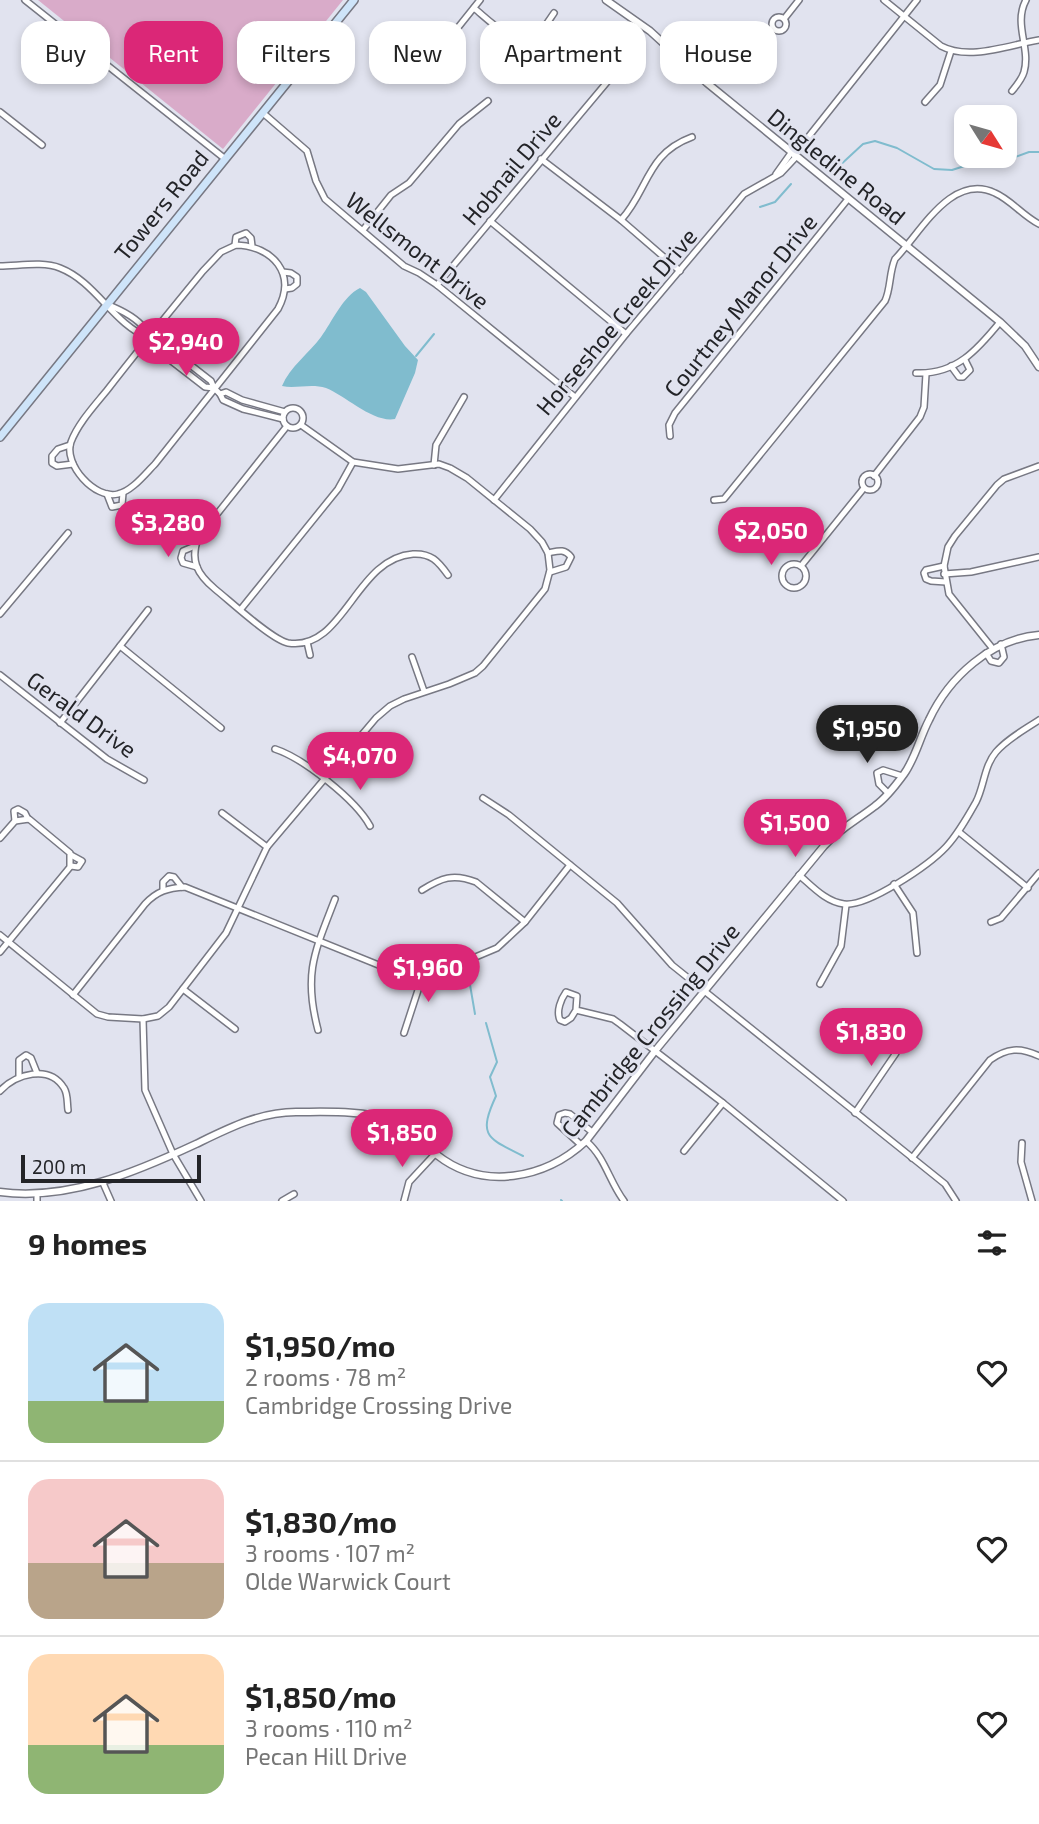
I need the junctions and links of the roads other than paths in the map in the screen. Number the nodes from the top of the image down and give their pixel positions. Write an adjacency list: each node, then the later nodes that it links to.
1 (25, 0): 26 (street)
2 (354, 0): 22 (main road, Towers Road)
3 (480, 0): 9 (street)
4 (606, 0): 25 (street, Dingledine Road)
5 (799, 0): 12 (street)
6 (884, 0): 11 (street)
7 (917, 0): 11 (street, Horseshoe Creek Drive)
8 (1026, 0): 15 (street)
9 (474, 8): 10 (street); 13 (street)
10 (554, 13)
11 (905, 16): 16 (street); 25 (street, Horseshoe Creek Drive)
12 (784, 19)
13 (464, 21)
14 (1039, 40): 15 (street)
15 (1023, 43): 16 (street); 18 (street)
16 (951, 51): 20 (street)
17 (605, 84): 27 (street, Hobnail Drive)
18 (1012, 91)
19 (488, 101): 32 (street)
20 (925, 102)
21 (0, 112): 24 (street)
22 (263, 113): 26 (main road, Towers Road); 32 (street, Wellsmont Drive)
23 (692, 137): 30 (street)
24 (42, 145)
25 (794, 155): 28 (street, Dingledine Road); 37 (street, Horseshoe Creek Drive)
26 (224, 158): 41 (main road, Towers Road)
27 (541, 159): 29 (street, Hobnail Drive); 30 (street)
28 (848, 199): 35 (street, Dingledine Road); 56 (street, Courtney Manor Drive)
29 (490, 220): 39 (street, Hobnail Drive); 43 (street)
30 (621, 220): 37 (street)
31 (1039, 224): 35 (street)
32 (363, 230): 39 (street, Wellsmont Drive)
33 (235, 245): 34 (street); 34 (street); 44 (street)
34 (253, 246): 38 (street)
35 (908, 246): 42 (street, Dingledine Road); 68 (street)
36 (0, 266): 41 (street)
37 (680, 271): 43 (street, Horseshoe Creek Drive)
38 (283, 272): 40 (street); 40 (street)
39 (437, 285): 52 (street, Wellsmont Drive)
40 (285, 289): 50 (street)
41 (106, 304): 44 (street); 57 (main road, Towers Road)
42 (1000, 321): 45 (street); 47 (street, Dingledine Road)
43 (626, 334): 52 (street, Horseshoe Creek Drive)
44 (152, 340): 50 (street); 58 (street)
45 (965, 360): 46 (street); 46 (street)
46 (951, 366): 49 (street)
47 (1039, 368)
48 (916, 373): 49 (street)
49 (926, 374): 63 (street)
50 (214, 388): 53 (street); 65 (street)
51 (464, 397): 61 (street)
52 (575, 397): 67 (street, Horseshoe Creek Drive)
53 (284, 415): 54 (street); 55 (street)
54 (301, 425): 55 (street); 59 (street)
55 (287, 426): 70 (street)
56 (670, 436)
57 (0, 437)
58 (70, 445): 60 (street); 60 (street)
59 (353, 462): 61 (street); 80 (street)
60 (73, 464): 66 (street)
61 (434, 465): 67 (street)
62 (1039, 466): 74 (street)
63 (874, 476): 64 (street); 64 (street)
64 (864, 488): 73 (street)
65 (123, 493): 66 (street); 66 (street)
66 (107, 494)
67 (494, 499): 71 (street)
68 (714, 500)
69 (68, 533): 82 (street)
70 (195, 547): 75 (street); 75 (street)
71 (548, 554): 76 (street); 76 (street)
72 (1039, 557): 77 (street)
73 (801, 566): 73 (street)
74 (944, 566): 77 (street); 79 (street)
75 (197, 567): 80 (street)
76 (550, 572): 92 (street)
77 (944, 574): 79 (street)
78 (448, 575): 84 (street)
79 (946, 582): 87 (street)
80 (242, 609): 84 (street)
81 (148, 610): 86 (street)
82 (0, 614)
83 (1039, 635): 85 (street, Cambridge Crossing Drive)
84 (306, 642): 89 (street)
85 (1001, 644): 87 (street, Cambridge Crossing Drive); 88 (street, Cambridge Crossing Drive)
86 (120, 646): 94 (street); 95 (street)
87 (993, 649): 88 (street, Cambridge Crossing Drive)
88 (986, 653): 97 (street, Cambridge Crossing Drive)
89 (310, 655)
90 (412, 657): 92 (street)
91 (0, 675): 94 (street, Gerald Drive)
92 (424, 691): 99 (street)
93 (1039, 720): 106 (street)
94 (60, 723): 98 (street, Gerald Drive)
95 (221, 728)
96 (275, 749): 99 (street)
97 (902, 776): 100 (street, Cambridge Crossing Drive); 100 (street)
98 (144, 780)
99 (325, 780): 105 (street); 108 (street)
100 (888, 793): 113 (street, Cambridge Crossing Drive)
101 (483, 798): 110 (street)
102 (222, 813): 108 (street)
103 (28, 819): 104 (street); 104 (street); 109 (street)
104 (15, 821): 107 (street)
105 (370, 825)
106 (959, 832): 114 (street); 116 (street)
107 (0, 838)
108 (267, 847): 121 (street)
109 (71, 855): 111 (street); 111 (street)
110 (570, 865): 122 (street); 132 (street)
111 (71, 866): 125 (street)
112 (1039, 873): 116 (street)
113 (799, 875): 120 (street); 132 (street, Cambridge Crossing Drive)
114 (894, 884): 120 (street); 128 (street)
115 (182, 887): 117 (street); 117 (street); 121 (street)
116 (1028, 888): 123 (street)
117 (163, 890): 133 (street)
118 (422, 890): 122 (street)
119 (335, 899): 126 (street)
120 (846, 905): 130 (street)
121 (238, 909): 126 (street); 131 (street)
122 (525, 922): 129 (street)
123 (991, 922)
124 (0, 936): 125 (street)
125 (8, 942): 127 (street); 133 (street)
126 (318, 942): 129 (street); 138 (street)
127 (0, 952)
128 (917, 953)
129 (421, 969): 139 (street)
130 (820, 984)
131 (183, 989): 135 (street); 137 (street)
132 (705, 991): 140 (street, Cambridge Crossing Drive); 147 (street)
133 (73, 995): 135 (street)
134 (576, 1010): 134 (street); 140 (street)
135 (143, 1019): 152 (street)
136 (894, 1024): 147 (street)
137 (235, 1029)
138 (318, 1030)
139 (404, 1033)
140 (655, 1051): 145 (street); 148 (street, Cambridge Crossing Drive)
141 (1039, 1056): 154 (street)
142 (37, 1073): 143 (street); 143 (street); 146 (street)
143 (19, 1076): 144 (street)
144 (0, 1091)
145 (723, 1103): 151 (street); 160 (street)
146 (68, 1110)
147 (855, 1113): 154 (street)
148 (592, 1132): 149 (street, Cambridge Crossing Drive); 149 (street)
149 (583, 1143): 153 (street, Cambridge Crossing Drive); 164 (street)
150 (1022, 1143): 166 (street)
151 (684, 1151)
152 (173, 1154): 153 (street, Cambridge Crossing Drive); 155 (street, Cambridge Crossing Drive); 162 (street)
153 (435, 1154): 159 (street)
154 (912, 1158): 165 (street)
155 (103, 1183): 158 (street, Cambridge Crossing Drive); 161 (street)
156 (0, 1192): 158 (street, Cambridge Crossing Drive)
157 (294, 1194): 163 (street)
158 (37, 1199)
159 (402, 1199)
160 (839, 1200)
161 (111, 1201)
162 (201, 1201)
163 (282, 1201)
164 (624, 1201)
165 (957, 1201)
166 (1032, 1201)

